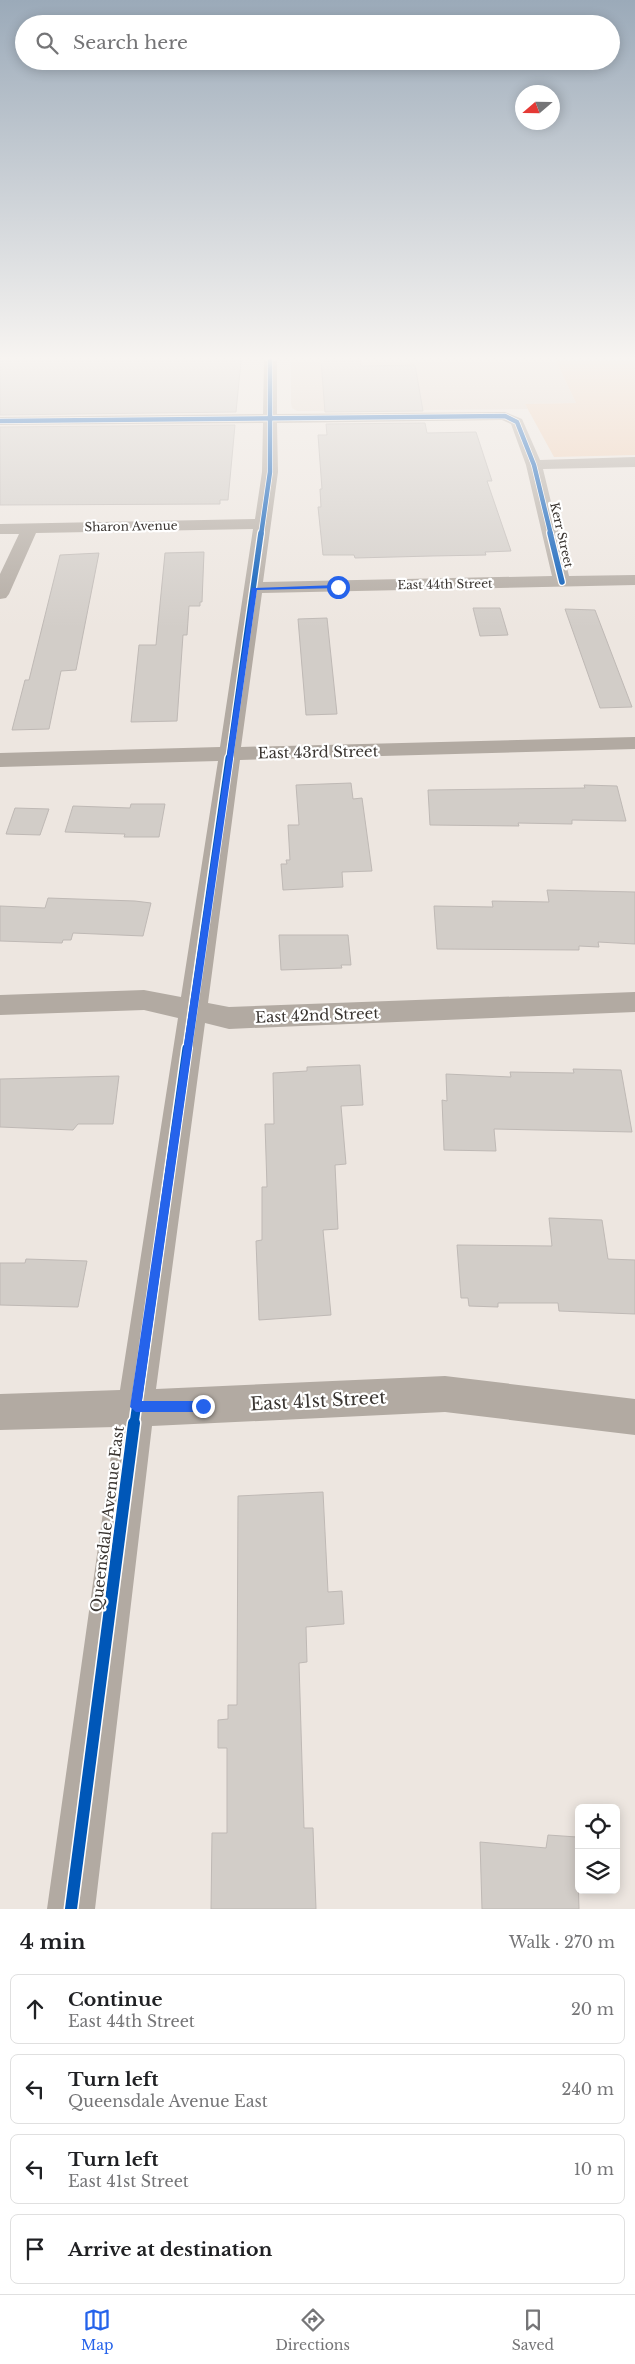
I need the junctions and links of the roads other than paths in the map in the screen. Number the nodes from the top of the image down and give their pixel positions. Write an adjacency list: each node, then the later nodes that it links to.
1 (270, 450): 5 (street, Queensdale Avenue East)
2 (528, 450): 4 (street, Kerr Street)
3 (635, 462): 4 (street)
4 (534, 464): 9 (street, Kerr Street)
5 (262, 524): 6 (street, Sharon Avenue); 10 (street, Queensdale Avenue East)
6 (30, 528): 7 (street, Sharon Avenue); 11 (street)
7 (0, 529)
8 (635, 580): 9 (street, East 44th Street)
9 (562, 582): 10 (street, East 44th Street)
10 (255, 588): 13 (street, Queensdale Avenue East)
11 (0, 594)
12 (635, 743): 13 (street, East 43rd Street)
13 (230, 754): 14 (street, East 43rd Street); 17 (street, Queensdale Avenue East)
14 (0, 760)
15 (635, 1002): 17 (street, East 42nd Street)
16 (0, 1005): 17 (street, East 42nd Street)
17 (194, 1012): 18 (street, Queensdale Avenue East)
18 (136, 1407): 19 (street, East 41st Street); 20 (street, East 41st Street); 21 (street, Queensdale Avenue East)
19 (0, 1412)
20 (635, 1417)
21 (71, 1909)

